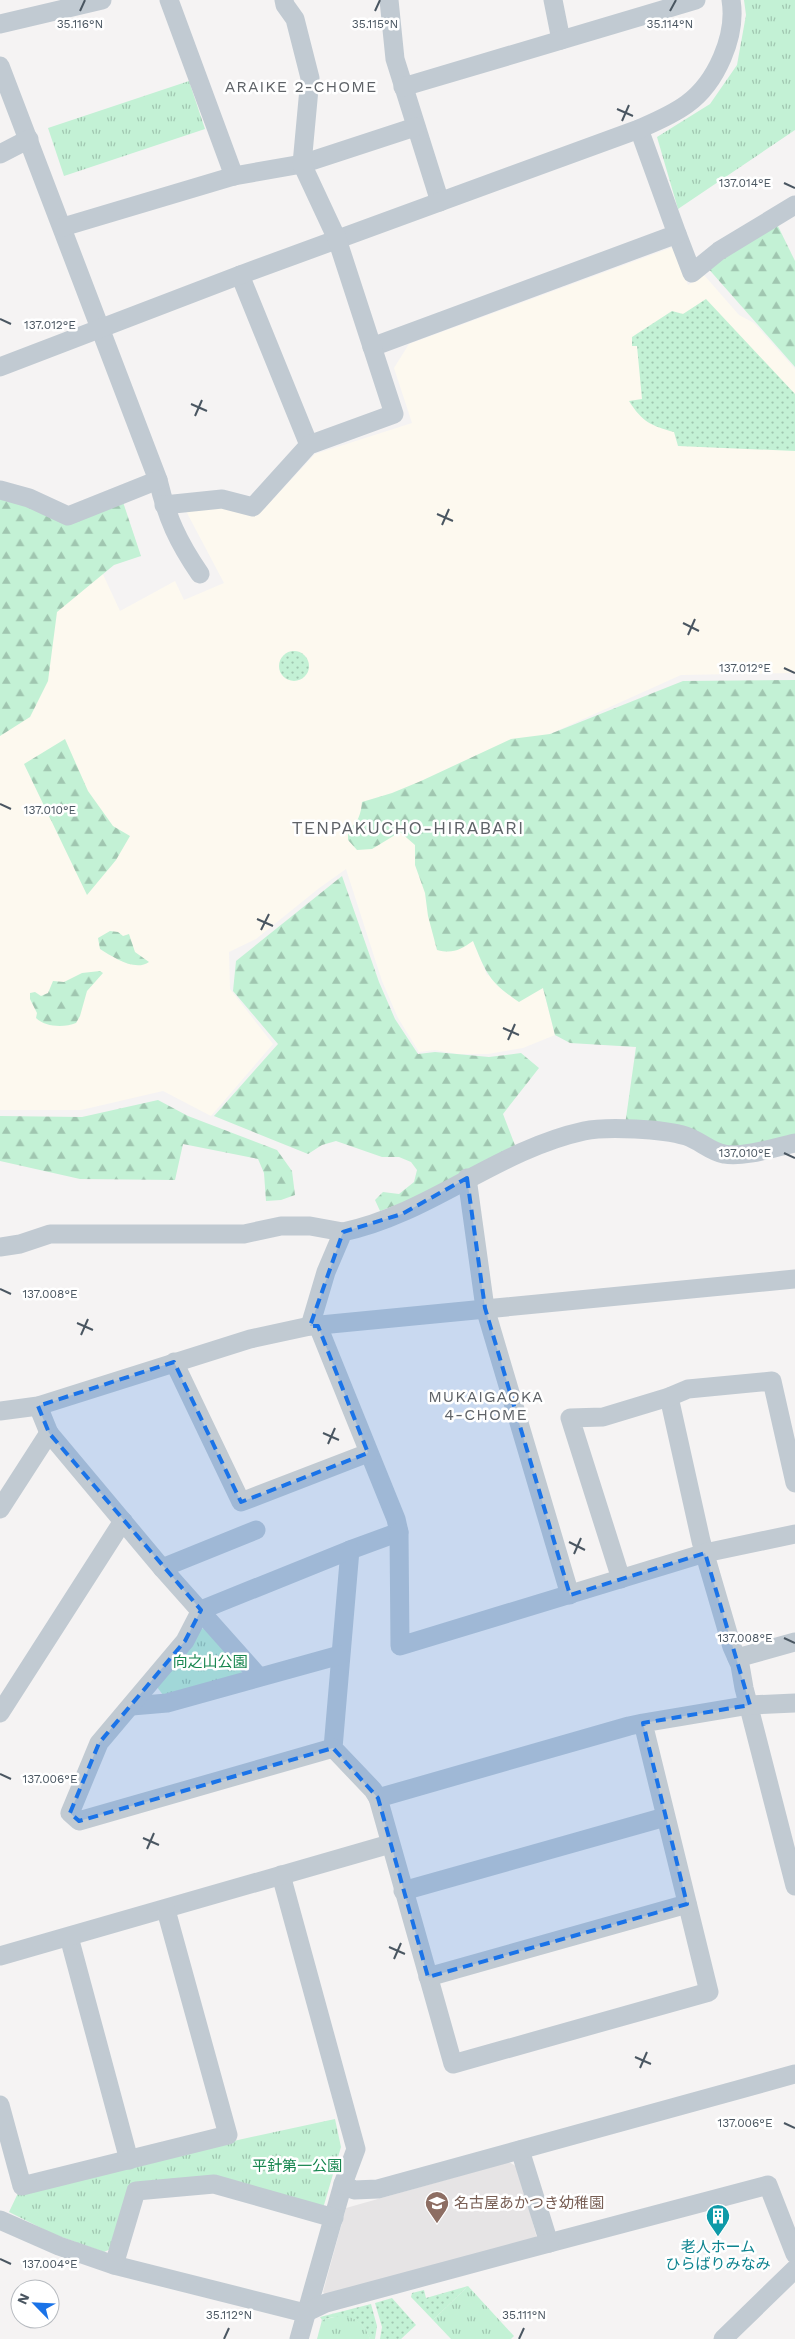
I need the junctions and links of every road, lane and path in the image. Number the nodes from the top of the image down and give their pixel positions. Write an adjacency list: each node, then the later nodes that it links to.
1 (102, 0): 8 (street)
2 (169, 0): 17 (street)
3 (284, 0): 16 (street)
4 (389, 0): 11 (street)
5 (553, 0): 9 (street)
6 (696, 0): 9 (street)
7 (731, 0): 13 (street)
8 (0, 24)
9 (561, 40): 11 (street)
10 (0, 66): 14 (street)
11 (403, 87): 12 (street)
12 (415, 127): 16 (street); 18 (street)
13 (638, 130): 18 (street); 21 (street)
14 (29, 139): 15 (street); 20 (street)
15 (0, 154)
16 (302, 164): 17 (street); 22 (street)
17 (234, 176): 20 (street)
18 (440, 202): 22 (street)
19 (795, 205): 21 (street)
20 (63, 227): 24 (street)
21 (677, 234): 25 (street)
22 (337, 240): 23 (street); 25 (street)
23 (240, 275): 24 (street); 27 (street)
24 (100, 327): 26 (street); 28 (street)
25 (372, 347): 27 (street)
26 (4, 361)
27 (309, 445): 30 (street)
28 (158, 480): 29 (street); 30 (street)
29 (0, 490)
30 (164, 505): 31 (street)
31 (200, 574)
32 (795, 1142): 33 (street)
33 (467, 1178): 34 (street); 37 (street)
34 (343, 1232): 35 (street); 38 (street)
35 (0, 1247)
36 (795, 1279): 37 (street)
37 (485, 1308): 38 (street); 55 (street)
38 (314, 1326): 39 (street); 44 (street)
39 (174, 1362): 41 (street); 44 (street)
40 (669, 1397): 45 (street); 52 (street); 54 (street)
41 (38, 1406): 42 (street); 43 (street)
42 (0, 1411)
43 (49, 1433): 46 (street); 47 (street)
44 (368, 1453): 49 (street)
45 (795, 1483)
46 (0, 1509)
47 (123, 1521): 53 (street); 64 (street)
48 (256, 1530): 53 (street)
49 (399, 1532): 51 (street); 55 (street)
50 (795, 1534): 52 (street)
51 (350, 1550): 56 (street); 58 (street)
52 (705, 1553): 54 (street); 59 (street)
53 (162, 1568): 56 (street)
54 (621, 1580): 55 (street)
55 (570, 1595)
56 (201, 1610): 60 (street); 63 (street)
57 (795, 1642): 59 (street)
58 (340, 1655): 60 (street); 66 (street)
59 (738, 1658): 62 (street)
60 (259, 1677): 63 (street)
61 (795, 1703): 62 (street)
62 (750, 1705): 65 (street); 71 (street)
63 (132, 1706): 66 (street)
64 (0, 1713)
65 (643, 1723): 67 (street); 68 (street)
66 (334, 1748): 67 (street)
67 (378, 1798): 69 (street)
68 (665, 1817): 72 (street); 73 (street)
69 (390, 1844): 70 (street); 72 (street)
70 (281, 1875): 74 (street); 82 (street)
71 (795, 1886)
72 (403, 1891): 77 (street)
73 (687, 1904): 77 (street); 77 (street)
74 (166, 1910): 75 (street); 81 (street)
75 (69, 1937): 76 (street); 81 (street)
76 (0, 1956)
77 (428, 1978)
78 (795, 2074): 80 (street)
79 (0, 2104): 81 (street)
80 (520, 2150): 82 (street); 85 (street)
81 (129, 2160)
82 (343, 2184): 83 (street)
83 (334, 2218): 87 (street); 89 (street)
84 (0, 2220): 87 (street)
85 (549, 2243): 86 (street); 89 (street)
86 (795, 2254)
87 (114, 2265): 89 (street)
88 (795, 2269): 91 (street)
89 (305, 2313): 90 (street)
90 (298, 2339)
91 (722, 2339)

